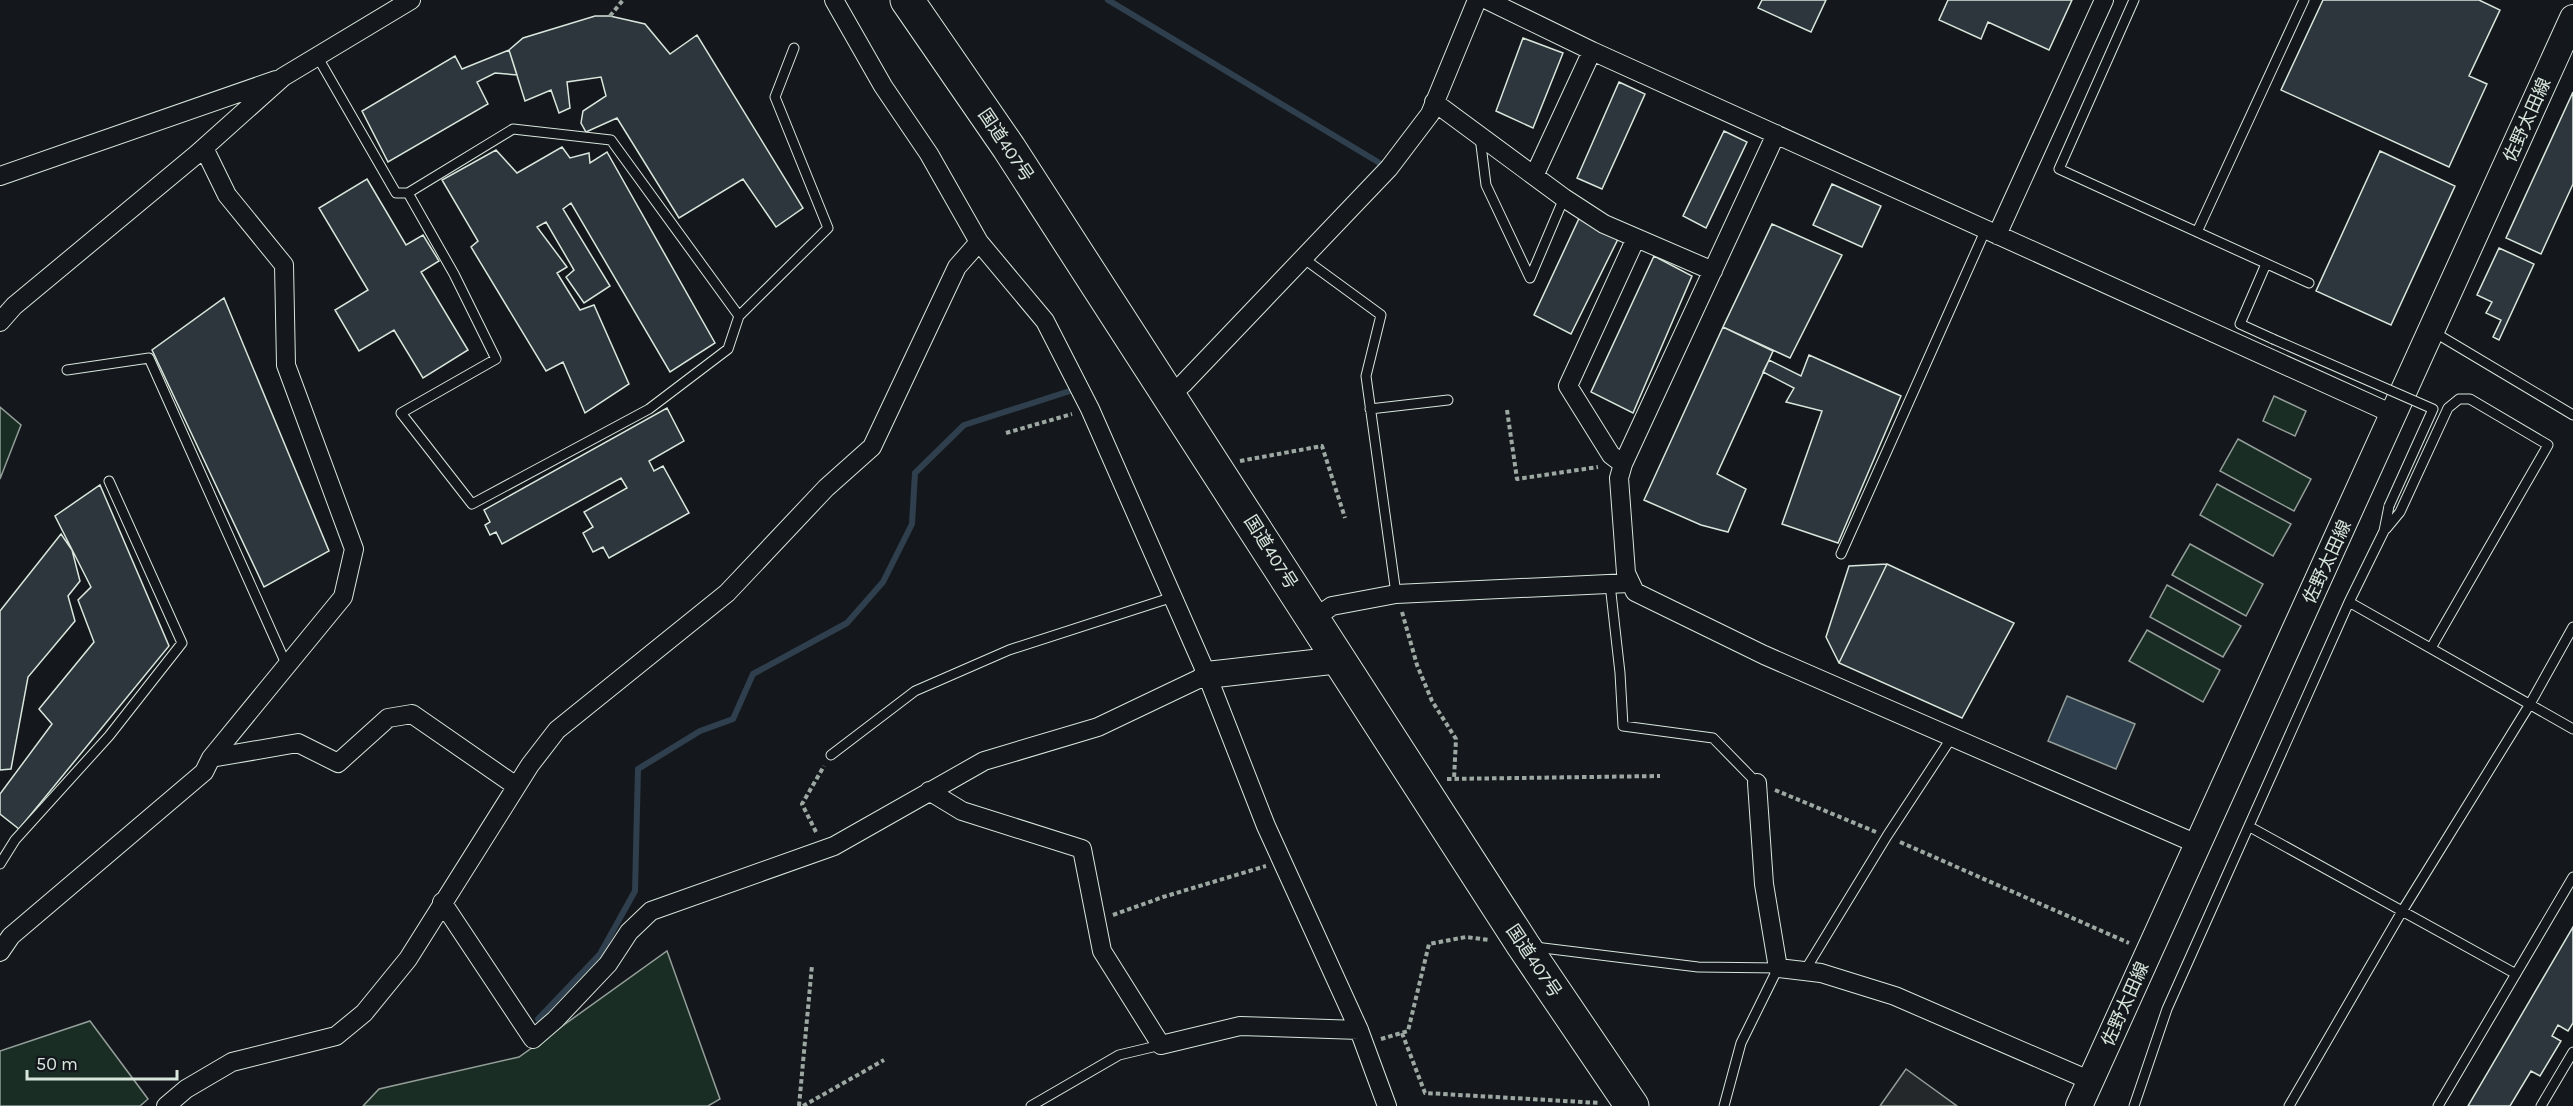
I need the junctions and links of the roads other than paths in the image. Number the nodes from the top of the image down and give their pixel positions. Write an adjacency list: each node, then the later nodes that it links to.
1 (411, 0): 12 (street)
2 (834, 0): 25 (street)
3 (907, 0): 34 (highway, 国道407号)
4 (1477, 0): 14 (street)
5 (1487, 0): 11 (street)
6 (2104, 0): 22 (street)
7 (2134, 0): 23 (lane)
8 (2304, 0): 23 (lane)
9 (2573, 18): 32 (main road, 佐野太田線)
10 (794, 48): 30 (lane)
11 (1592, 51): 15 (street); 18 (street)
12 (317, 56): 13 (street); 20 (lane)
13 (283, 77): 17 (street); 19 (street)
14 (1434, 102): 16 (street); 26 (street)
15 (1776, 134): 22 (street); 28 (street)
16 (1480, 135): 18 (street); 21 (lane)
17 (204, 148): 31 (street); 52 (street)
18 (1534, 174): 21 (street)
19 (0, 176)
20 (408, 193): 30 (lane); 30 (lane)
21 (1564, 198): 24 (street)
22 (1991, 232): 37 (street); 42 (lane)
23 (2197, 232): 27 (lane)
24 (1636, 238): 28 (street); 39 (street)
25 (979, 242): 46 (street); 60 (street)
26 (1303, 258): 34 (street); 36 (lane)
27 (2266, 264): 29 (lane); 41 (lane, bridge)
28 (1713, 271): 39 (street)
29 (2309, 283)
30 (739, 316)
31 (0, 322)
32 (2432, 331): 37 (main road, 佐野太田線); 38 (lane)
33 (67, 370): 52 (lane)
34 (1169, 396): 48 (highway, 国道407号)
35 (1448, 400): 36 (lane)
36 (1370, 409): 45 (lane)
37 (2395, 415): 63 (main road, 佐野太田線)
38 (2573, 415)
39 (1623, 464): 43 (street)
40 (109, 481): 64 (lane)
41 (2384, 531): 47 (lane); 50 (lane)
42 (1841, 554)
43 (1629, 583): 44 (street); 56 (street)
44 (1610, 584): 45 (street); 59 (lane)
45 (1396, 594): 48 (street)
46 (1173, 597): 53 (street); 57 (lane)
47 (2349, 602): 50 (lane); 62 (lane)
48 (1313, 619): 51 (highway, 国道407号)
49 (2573, 627): 54 (lane)
50 (2431, 648): 54 (lane)
51 (1340, 660): 53 (main road); 68 (highway, 国道407号)
52 (287, 666): 58 (street)
53 (1207, 675): 61 (street); 73 (street)
54 (2530, 704): 55 (lane); 67 (lane)
55 (2573, 729)
56 (1952, 737): 63 (street); 71 (lane)
57 (831, 755)
58 (211, 758): 60 (street); 69 (street)
59 (1757, 783): 70 (street)
60 (516, 786): 66 (street)
61 (929, 791): 66 (street); 74 (street)
62 (2250, 827): 67 (lane); 83 (lane)
63 (2197, 844): 76 (main road, 佐野太田線)
64 (0, 864)
65 (2573, 877): 72 (lane)
66 (442, 902): 78 (street)
67 (2401, 913): 72 (lane); 84 (lane)
68 (1523, 945): 70 (lane); 77 (highway, 国道407号)
69 (0, 952)
70 (1778, 968): 71 (street); 81 (lane)
71 (1804, 972): 76 (street)
72 (2516, 974): 85 (lane)
73 (1361, 1037): 74 (street); 80 (street)
74 (1161, 1045): 79 (lane)
75 (2573, 1052): 86 (lane)
76 (2091, 1081): 82 (main road, 佐野太田線)
77 (1632, 1105)
78 (166, 1106)
79 (1031, 1106)
80 (1387, 1106)
81 (1724, 1106)
82 (2079, 1106)
83 (2134, 1106)
84 (2289, 1106)
85 (2438, 1106)
86 (2541, 1106)

